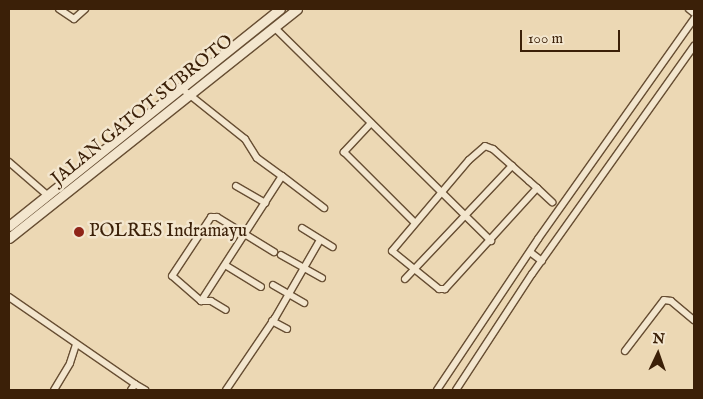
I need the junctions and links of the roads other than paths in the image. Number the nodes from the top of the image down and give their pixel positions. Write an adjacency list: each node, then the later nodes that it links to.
1 (59, 9): 2 (street)
2 (85, 9)
3 (280, 9): 10 (street, JALAN GATOT SUBROTO)
4 (297, 9): 8 (street, JALAN GATOT SUBROTO)
5 (689, 9): 6 (street)
6 (694, 13)
7 (694, 19): 32 (street)
8 (274, 27): 11 (street, JALAN GATOT SUBROTO); 12 (street)
9 (694, 46): 33 (street)
10 (181, 88): 11 (street); 19 (street, JALAN GATOT SUBROTO)
11 (189, 95): 15 (street); 28 (street, JALAN GATOT SUBROTO)
12 (372, 123): 18 (street); 24 (street)
13 (9, 162): 19 (street)
14 (512, 166): 17 (street); 18 (street); 23 (street)
15 (282, 176): 21 (street); 22 (street)
16 (236, 186): 21 (street)
17 (537, 188): 20 (street); 30 (street)
18 (442, 192): 23 (street); 24 (street)
19 (46, 194): 25 (street, JALAN GATOT SUBROTO)
20 (552, 202)
21 (265, 203): 27 (street)
22 (324, 208)
23 (465, 216): 30 (street); 36 (street)
24 (415, 223): 36 (street)
25 (9, 226)
26 (302, 228): 29 (street)
27 (244, 233): 34 (street); 35 (street); 43 (street)
28 (9, 238)
29 (320, 240): 31 (street); 35 (street)
30 (491, 241): 36 (street)
31 (332, 247)
32 (531, 253): 33 (street); 56 (street)
33 (541, 260): 57 (street)
34 (225, 265): 40 (street); 43 (street)
35 (303, 268): 37 (street); 41 (street)
36 (413, 270): 38 (street)
37 (322, 278)
38 (405, 279)
39 (273, 285): 41 (street)
40 (261, 286)
41 (288, 294): 44 (street); 47 (street)
42 (9, 297): 49 (street)
43 (201, 300): 45 (street)
44 (304, 303)
45 (226, 310)
46 (694, 320): 50 (street)
47 (272, 321): 48 (street); 55 (street)
48 (287, 330)
49 (76, 344): 51 (street); 52 (street)
50 (625, 350)
51 (135, 384): 53 (street); 54 (street)
52 (54, 390)
53 (131, 390)
54 (145, 390)
55 (226, 390)
56 (437, 390)
57 (456, 390)

